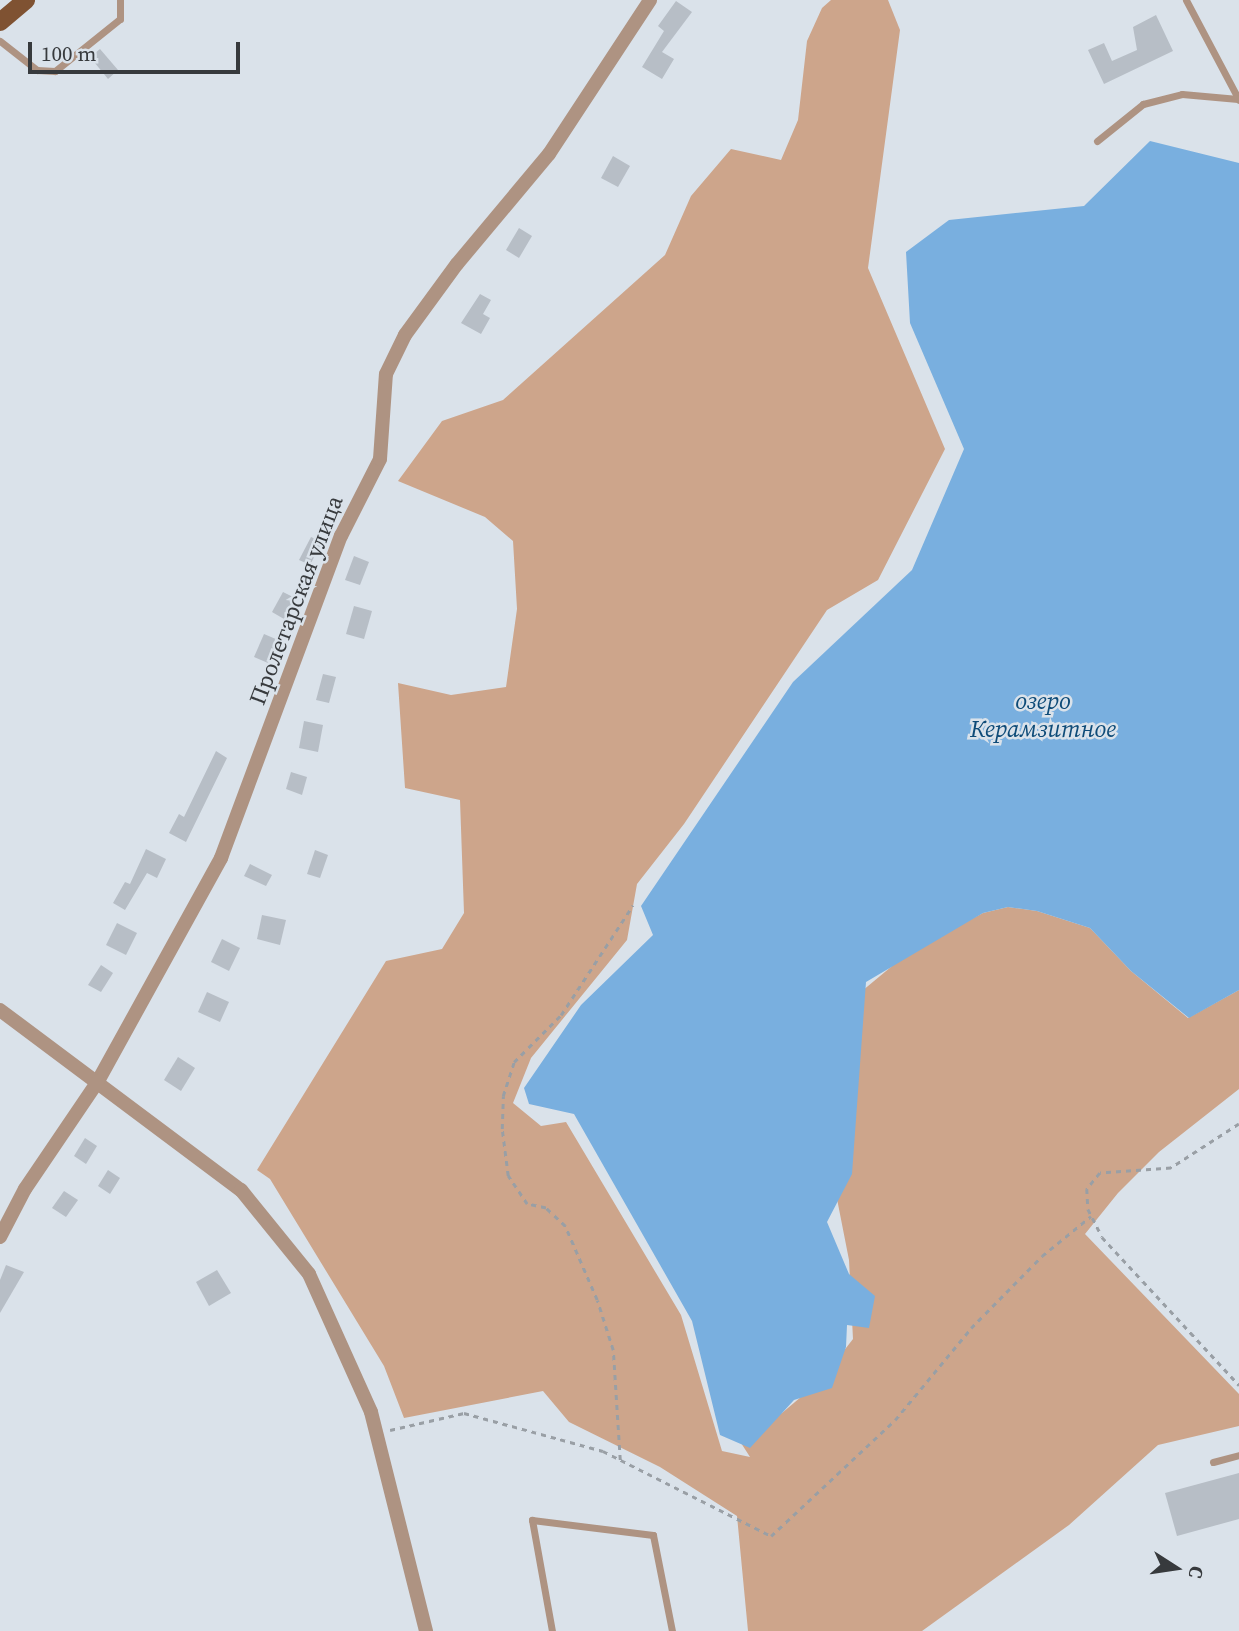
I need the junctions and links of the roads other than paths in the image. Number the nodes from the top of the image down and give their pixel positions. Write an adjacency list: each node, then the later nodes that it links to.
1 (26, 0): 5 (main road)
2 (120, 0): 6 (lane)
3 (650, 0): 10 (street, Пролетарская улица)
4 (1186, 0): 7 (lane)
5 (0, 22)
6 (0, 41)
7 (1238, 100): 8 (lane)
8 (1097, 141)
9 (0, 1010): 10 (street)
10 (98, 1081): 11 (street, Пролетарская улица); 14 (street)
11 (0, 1237)
12 (1239, 1455): 13 (lane)
13 (1213, 1462)
14 (426, 1631)
15 (552, 1631): 16 (lane)
16 (672, 1631)

